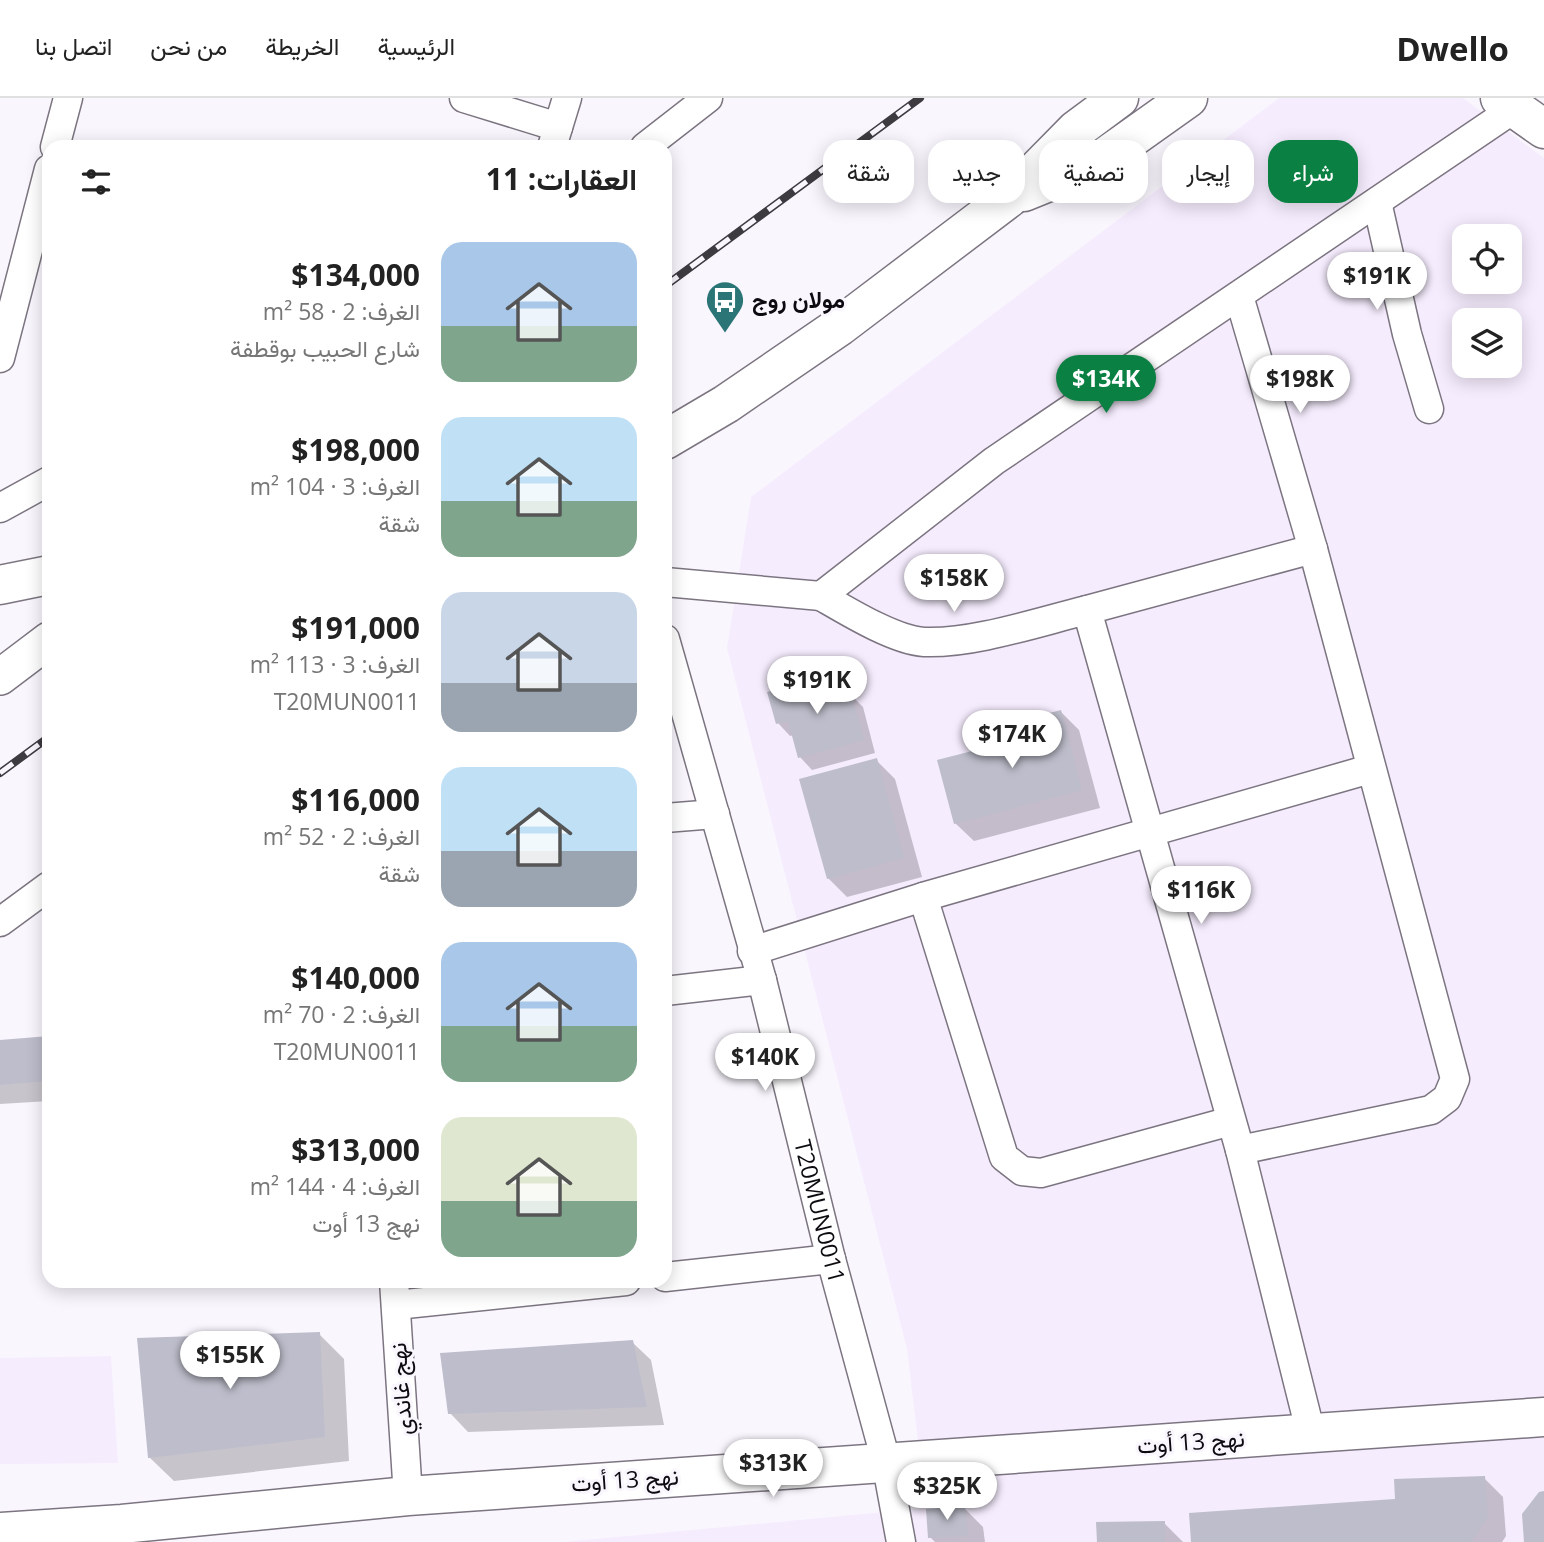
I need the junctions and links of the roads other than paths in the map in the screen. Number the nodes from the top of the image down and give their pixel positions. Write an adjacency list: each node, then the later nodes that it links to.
1 (68, 98): 9 (street)
2 (464, 98): 8 (street)
3 (567, 98): 8 (street)
4 (708, 98): 10 (street)
5 (1119, 98): 11 (main road)
6 (1188, 98): 12 (main road)
7 (1520, 112): 14 (street)
8 (555, 137)
9 (57, 140)
10 (654, 140)
11 (1025, 182)
12 (1025, 192)
13 (42, 196): 17 (street)
14 (1377, 202): 16 (street); 18 (street)
15 (1002, 203): 19 (main road)
16 (1239, 296): 22 (street); 28 (street)
17 (0, 358)
18 (1429, 409)
19 (672, 436)
20 (42, 485): 21 (street)
21 (0, 508)
22 (1313, 549): 29 (street); 33 (street)
23 (42, 575): 24 (main road)
24 (0, 576)
25 (42, 576): 27 (main road)
26 (672, 583): 28 (street)
27 (0, 585)
28 (821, 596): 29 (street)
29 (1087, 610): 36 (street)
30 (42, 645): 32 (street)
31 (672, 664): 34 (street, T20MUN0011)
32 (0, 677)
33 (1370, 769): 36 (street); 44 (street)
34 (715, 814): 35 (street); 40 (street, T20MUN0011)
35 (672, 817)
36 (1149, 832): 38 (street); 43 (street)
37 (42, 891): 39 (street)
38 (923, 898): 40 (street); 43 (street)
39 (0, 922)
40 (752, 951): 41 (street, T20MUN0011)
41 (762, 980): 42 (street); 45 (street, T20MUN0011)
42 (672, 990)
43 (1231, 1121): 44 (street)
44 (1240, 1150): 50 (street)
45 (831, 1259): 46 (street); 51 (street, T20MUN0011)
46 (672, 1276)
47 (491, 1288): 48 (street)
48 (395, 1293): 52 (street, نهج غاندي)
49 (1544, 1417): 50 (main road, نهج 13 أوت)
50 (1311, 1434): 51 (main road, نهج 13 أوت)
51 (886, 1461): 52 (main road, نهج 13 أوت); 54 (street, T20MUN0011)
52 (408, 1496): 53 (main road, نهج 13 أوت)
53 (0, 1532)
54 (901, 1542)

